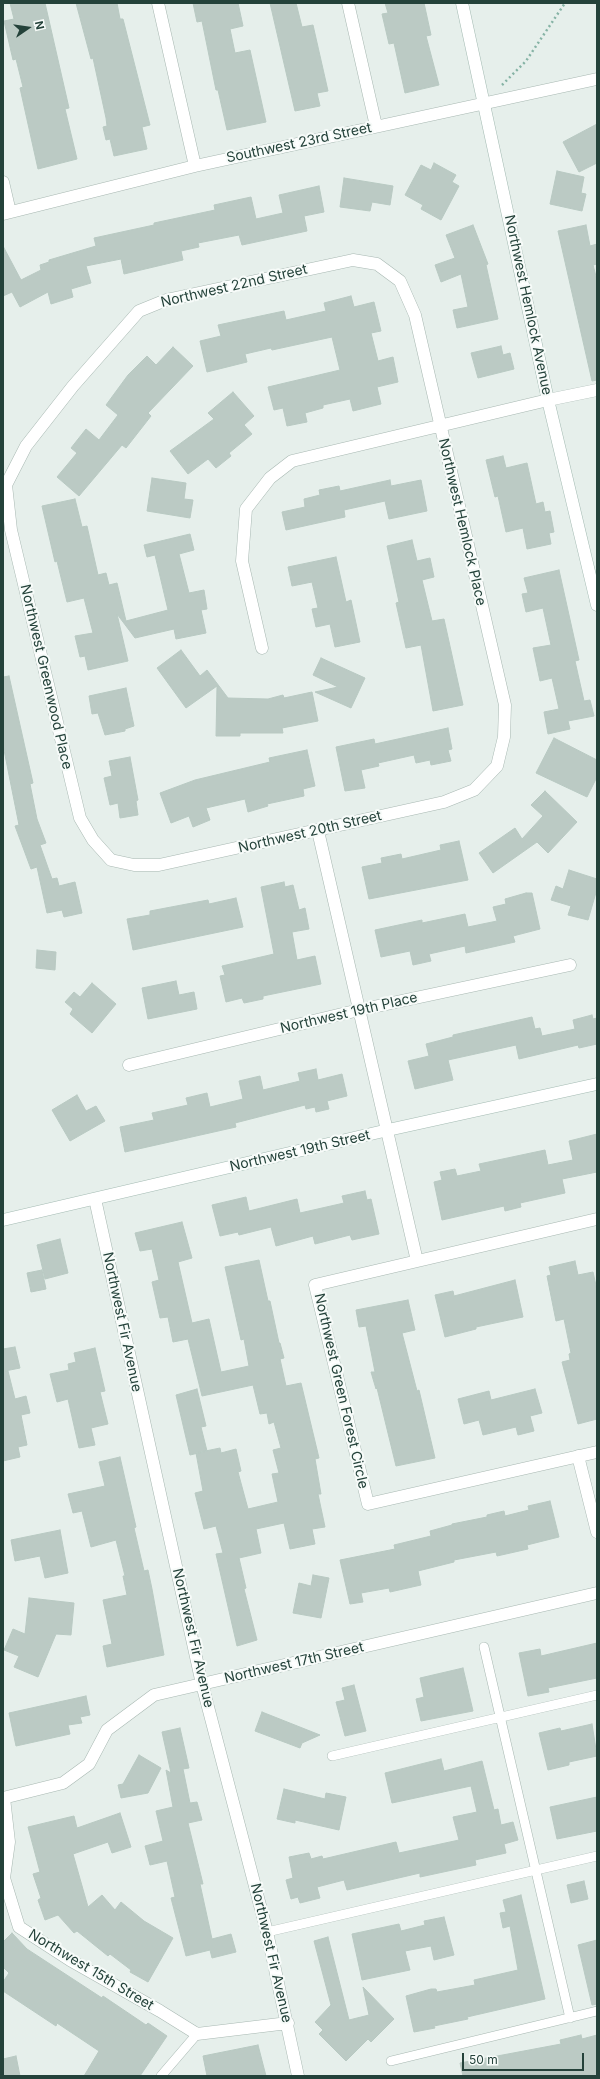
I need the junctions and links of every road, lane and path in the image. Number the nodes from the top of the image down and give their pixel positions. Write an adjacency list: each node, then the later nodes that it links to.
1 (158, 3): 8 (street)
2 (348, 3): 7 (street)
3 (462, 3): 6 (street, Northwest Hemlock Avenue)
4 (565, 3): 6 (path)
5 (597, 79): 6 (street, Southwest 23rd Street)
6 (484, 102): 7 (street, Southwest 23rd Street); 13 (street, Northwest Hemlock Avenue)
7 (376, 126): 8 (street, Southwest 23rd Street)
8 (195, 166): 10 (street, Southwest 23rd Street)
9 (3, 182): 10 (street)
10 (6, 213)
11 (400, 281): 14 (street, Northwest Hemlock Place); 15 (street, Northwest 22nd Street)
12 (597, 390): 13 (street)
13 (548, 400): 14 (street); 16 (street, Northwest Hemlock Avenue)
14 (440, 426): 17 (street); 18 (street, Northwest Hemlock Place)
15 (6, 485): 20 (street, Northwest Greenwood Place)
16 (597, 605)
17 (262, 648)
18 (497, 766): 19 (street, Northwest 20th Street)
19 (318, 831): 20 (street, Northwest 20th Street); 22 (street)
20 (111, 860)
21 (570, 965): 22 (street, Northwest 19th Place)
22 (359, 1010): 23 (street, Northwest 19th Place); 25 (street)
23 (129, 1065)
24 (597, 1084): 25 (street, Northwest 19th Street)
25 (388, 1130): 26 (street, Northwest 19th Street); 29 (street)
26 (95, 1199): 28 (street, Northwest 19th Street); 35 (street, Northwest Fir Avenue)
27 (597, 1219): 29 (street, Northwest Green Forest Circle)
28 (3, 1220)
29 (416, 1261): 31 (street, Northwest Green Forest Circle)
30 (597, 1452): 31 (street, Northwest Green Forest Circle)
31 (578, 1456): 32 (street)
32 (597, 1532)
33 (597, 1592): 35 (street, Northwest 17th Street)
34 (484, 1647): 37 (lane)
35 (202, 1684): 39 (street, Northwest 17th Street); 42 (street, Northwest Fir Avenue)
36 (597, 1695): 37 (lane)
37 (501, 1719): 38 (lane); 41 (lane)
38 (332, 1756)
39 (3, 1798): 46 (street, Northwest 15th Street)
40 (597, 1856): 41 (lane)
41 (536, 1869): 42 (lane); 44 (lane)
42 (267, 1932): 45 (street, Northwest Fir Avenue)
43 (597, 2011): 44 (lane)
44 (570, 2018): 47 (lane)
45 (288, 2023): 46 (street); 49 (street, Northwest Fir Avenue)
46 (197, 2034): 48 (lane)
47 (391, 2061)
48 (161, 2076)
49 (298, 2076)

